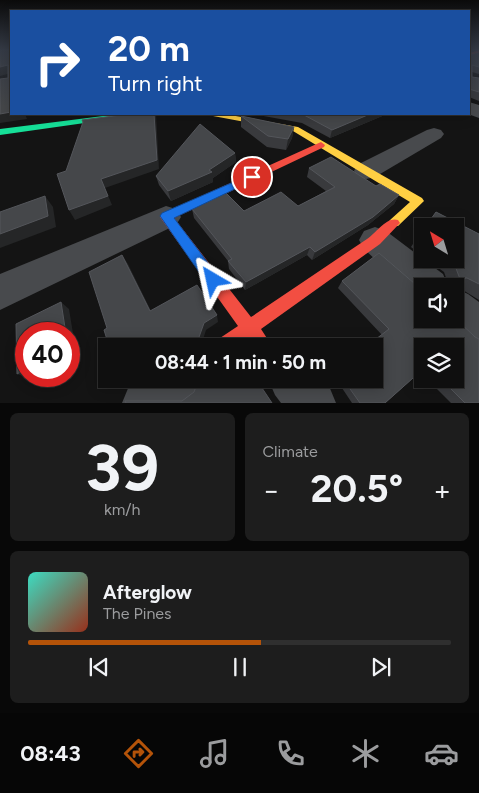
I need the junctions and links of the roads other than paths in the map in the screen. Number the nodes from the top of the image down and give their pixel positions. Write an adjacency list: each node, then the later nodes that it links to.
1 (127, 115): 3 (street)
2 (218, 115): 5 (street)
3 (0, 132)
4 (434, 134): 6 (street)
5 (321, 145): 6 (street); 7 (street)
6 (366, 171): 8 (street)
7 (166, 216): 10 (street); 13 (street)
8 (375, 240): 9 (street); 13 (street)
9 (420, 278)
10 (0, 292)
11 (464, 314): 12 (street)
12 (479, 327)
13 (248, 328): 14 (street); 15 (street)
14 (235, 338)
15 (256, 338)
16 (167, 388): 18 (street)
17 (299, 388): 19 (street)
18 (146, 403)
19 (312, 403)

